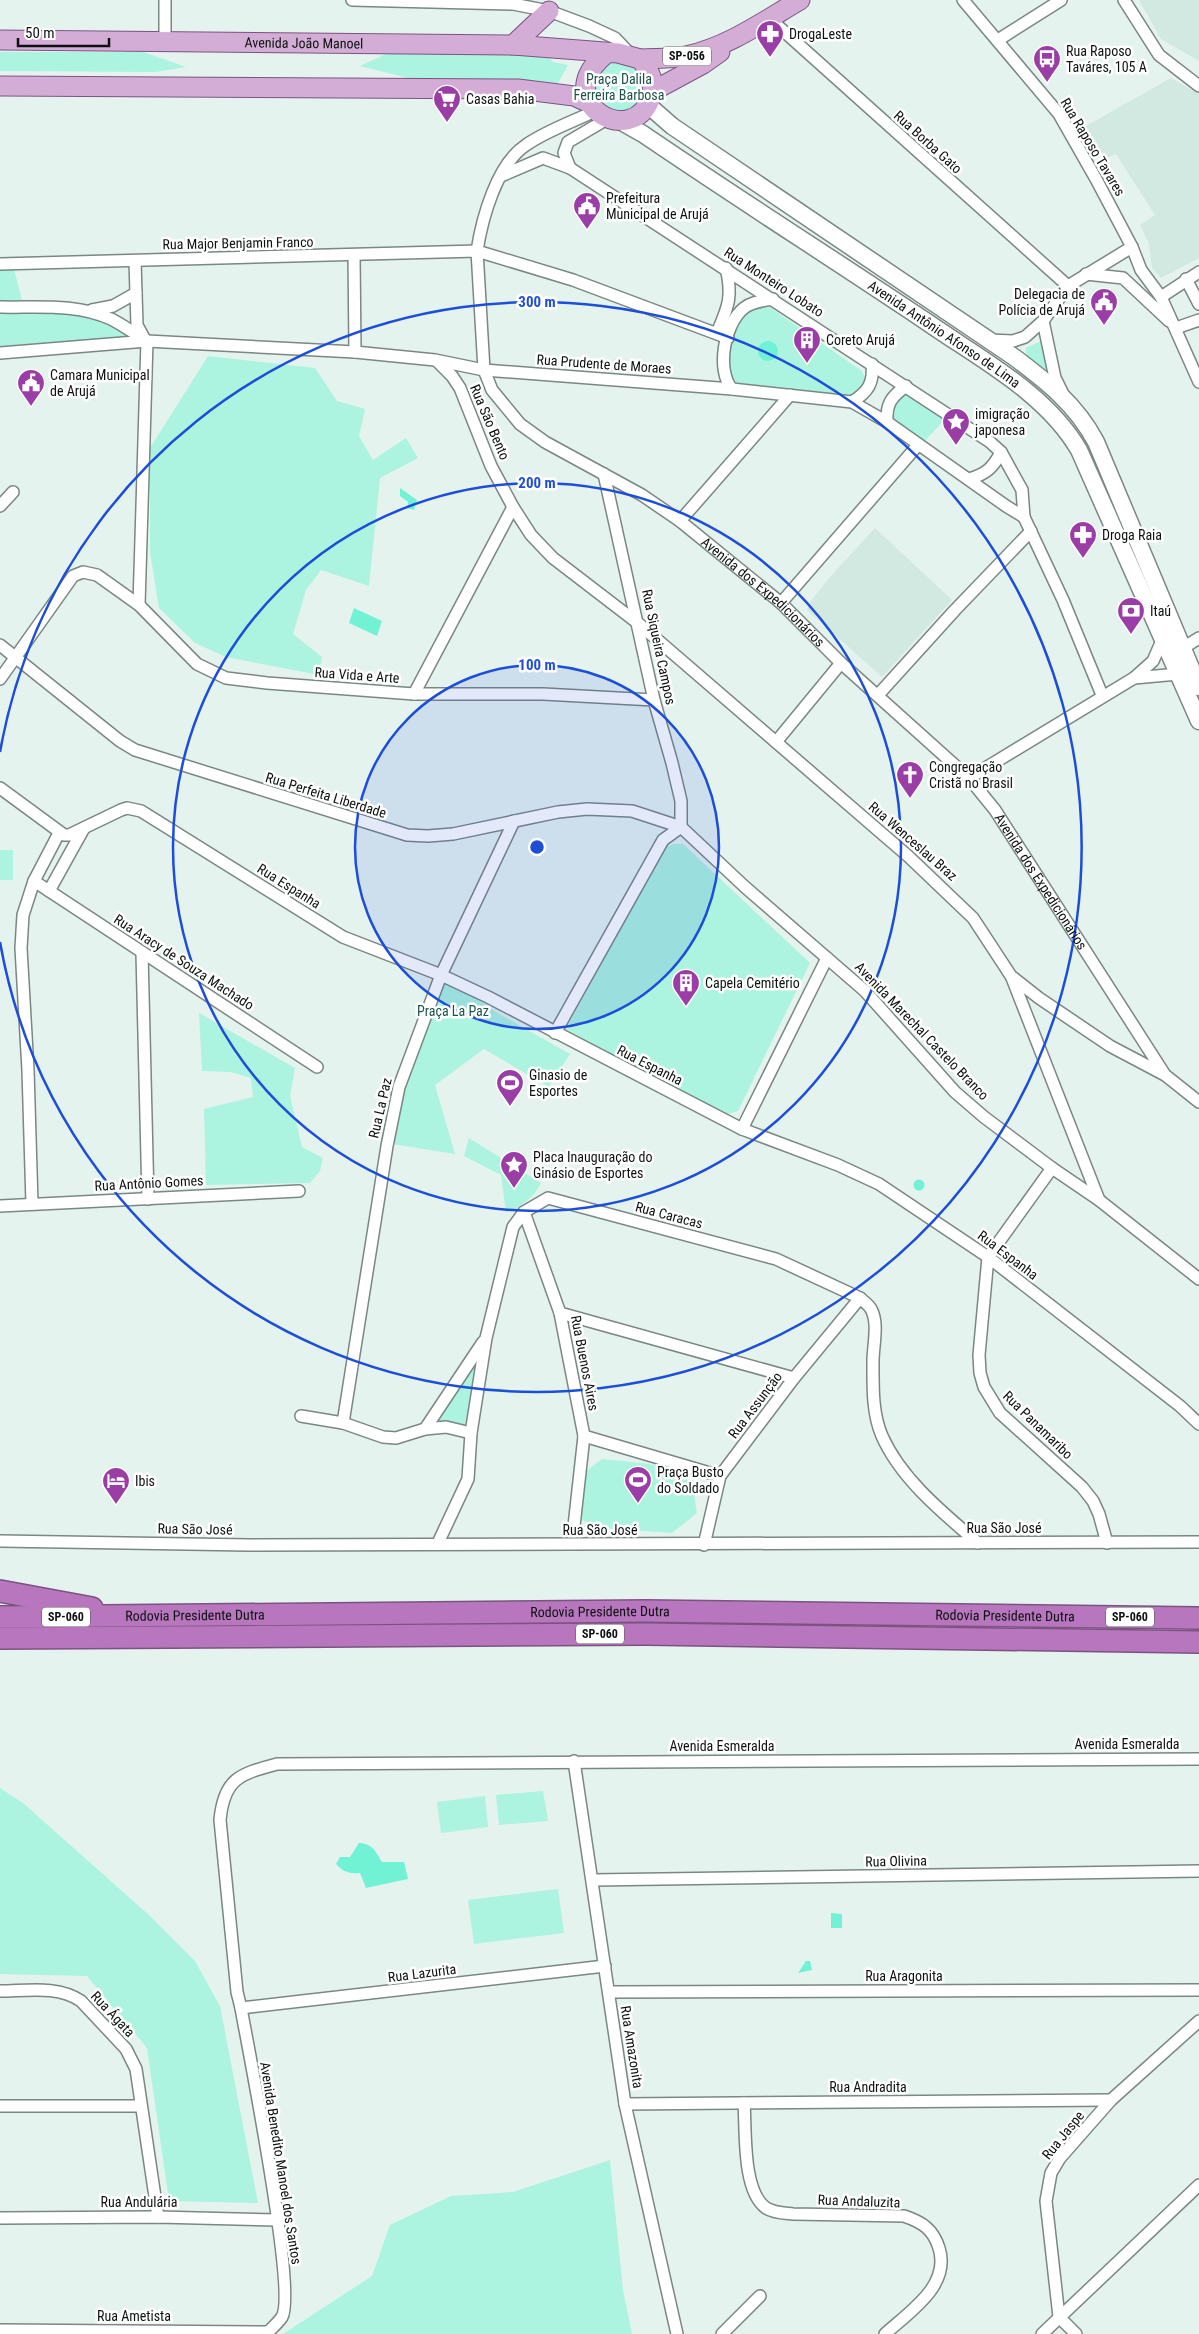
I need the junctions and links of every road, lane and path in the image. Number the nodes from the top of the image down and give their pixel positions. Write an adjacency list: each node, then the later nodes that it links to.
1 (165, 0): 13 (street)
2 (352, 0): 7 (street)
3 (963, 0): 12 (street, Rua Raposo Tavares)
4 (1061, 0): 12 (street)
5 (1124, 0): 18 (street)
6 (794, 1): 9 (main road, SP-056)
7 (511, 2): 8 (street)
8 (550, 6): 14 (main road); 16 (street)
9 (769, 18): 11 (main road, SP-056); 34 (street, Rua Borba Gato)
10 (0, 40): 13 (main road, Avenida João Manoel)
11 (731, 40): 16 (main road, SP-056); 19 (main road, SP-056)
12 (998, 40): 23 (street, Rua Raposo Tavares)
13 (165, 42): 14 (main road, Avenida João Manoel)
14 (513, 45): 15 (main road, Avenida João Manoel)
15 (607, 53): 16 (main road, SP-056); 20 (main road)
16 (636, 57): 19 (main road, SP-056)
17 (0, 86): 20 (main road)
18 (1199, 86)
19 (651, 98): 20 (main road, SP-056); 45 (main road, Avenida Antônio Afonso de Lima)
20 (603, 113): 21 (street); 22 (street, Avenida dos Expedicionários); 49 (main road, Avenida Antônio Afonso de Lima)
21 (570, 168): 22 (street, Rua Monteiro Lobato); 28 (street, Rua Monteiro Lobato)
22 (497, 177): 24 (street, Avenida dos Expedicionários)
23 (1132, 248): 29 (street, Rua Raposo Tavares); 31 (street)
24 (477, 251): 25 (street, Rua Major Benjamin Franco); 44 (street, Rua Major Benjamin Franco); 52 (street, Avenida dos Expedicionários)
25 (354, 255): 26 (street, Rua Major Benjamin Franco); 47 (street)
26 (136, 261): 27 (street, Rua Major Benjamin Franco); 35 (street)
27 (0, 264)
28 (726, 268): 37 (street, Rua Monteiro Lobato); 44 (street)
29 (1141, 270): 32 (street); 36 (street, Rua Raposo Tavares)
30 (1199, 272): 33 (street)
31 (1086, 274): 32 (street); 34 (street)
32 (1123, 278): 43 (street)
33 (1186, 279): 36 (street); 38 (street)
34 (1068, 286): 41 (street)
35 (136, 293): 40 (street); 46 (street)
36 (1161, 297): 43 (street, Rua Raposo Tavares)
37 (773, 299): 44 (street); 51 (street, Rua Monteiro Lobato)
38 (1199, 304)
39 (0, 307): 40 (street)
40 (85, 310): 46 (street)
41 (1043, 320): 45 (street); 57 (street)
42 (1199, 320): 43 (street)
43 (1176, 328): 53 (street, Rua Raposo Tavares)
44 (723, 336): 55 (street)
45 (988, 340): 49 (main road); 57 (main road, Avenida Antônio Afonso de Lima)
46 (147, 341): 47 (street, Rua Prudente de Moraes); 48 (street, Rua Prudente de Moraes); 73 (street)
47 (355, 352): 50 (street, Rua Prudente de Moraes)
48 (0, 353)
49 (976, 356): 62 (main road, Avenida Antônio Afonso de Lima)
50 (435, 360): 52 (street, Rua Prudente de Moraes); 68 (street, Rua São Bento)
51 (872, 364): 54 (street, Rua Monteiro Lobato); 58 (street)
52 (484, 370): 55 (street, Rua Prudente de Moraes); 64 (street, Avenida dos Expedicionários)
53 (1199, 382)
54 (906, 386): 59 (street); 63 (street, Rua Monteiro Lobato)
55 (732, 389): 56 (street, Rua Prudente de Moraes)
56 (790, 396): 58 (street, Rua Prudente de Moraes); 70 (street)
57 (1066, 398): 60 (main road, Avenida Antônio Afonso de Lima)
58 (852, 402): 59 (street, Rua Prudente de Moraes)
59 (887, 422): 61 (street, Rua Prudente de Moraes)
60 (1096, 442): 62 (main road); 74 (main road, Avenida Antônio Afonso de Lima)
61 (918, 445): 65 (street, Rua Prudente de Moraes); 72 (street)
62 (1080, 450): 74 (main road, Avenida Antônio Afonso de Lima)
63 (1001, 452): 65 (street); 69 (street, Rua Monteiro Lobato)
64 (604, 474): 70 (street, Avenida dos Expedicionários); 75 (street, Rua Siqueira Campos)
65 (970, 480): 69 (street, Rua Prudente de Moraes)
66 (13, 492): 67 (street)
67 (0, 506)
68 (513, 507): 75 (street, Rua São Bento); 86 (street)
69 (1024, 517): 71 (street)
70 (680, 521): 72 (street, Avenida dos Expedicionários)
71 (1031, 531): 87 (street); 88 (street)
72 (781, 603): 81 (street, Avenida dos Expedicionários)
73 (139, 605): 80 (street, Rua Vida e Arte); 86 (street, Rua Vida e Arte)
74 (1159, 611): 76 (main road, Avenida Antônio Afonso de Lima); 79 (main road, Avenida Antônio Afonso de Lima)
75 (639, 624): 89 (street, Rua Siqueira Campos); 91 (street, Rua Wenceslau Braz)
76 (1163, 638): 82 (main road, Avenida Antônio Afonso de Lima); 84 (street)
77 (1199, 638): 79 (street)
78 (0, 645): 80 (street, Rua Perfeita Liberdade)
79 (1183, 648): 85 (main road, Avenida Antônio Afonso de Lima)
80 (16, 657): 83 (street); 94 (street, Rua Perfeita Liberdade)
81 (841, 663): 87 (street, Avenida dos Expedicionários); 91 (street)
82 (1178, 674): 84 (street); 90 (main road, Avenida Antônio Afonso de Lima)
83 (0, 678)
84 (1134, 678): 88 (street)
85 (1199, 687)
86 (414, 694): 89 (street, Rua Vida e Arte)
87 (878, 695): 92 (street, Avenida dos Expedicionários)
88 (1102, 695): 92 (street)
89 (654, 700): 95 (street, Rua Siqueira Campos)
90 (1198, 715)
91 (776, 742): 103 (street, Rua Wenceslau Braz)
92 (969, 778): 106 (street, Avenida dos Expedicionários)
93 (2, 791): 97 (street)
94 (514, 820): 95 (street, Rua Perfeita Liberdade); 102 (street, Rua La Paz)
95 (681, 827): 101 (street, Avenida Marechal Castelo Branco); 104 (street)
96 (84, 828): 97 (street, Rua Espanha); 99 (street); 102 (street, Rua Espanha)
97 (59, 833): 98 (street)
98 (34, 881): 99 (street, Rua Aracy de Souza Machado); 113 (street)
99 (50, 891): 100 (street, Rua Aracy de Souza Machado)
100 (142, 953): 105 (street, Rua Aracy de Souza Machado); 111 (street)
101 (827, 958): 108 (street); 109 (street, Avenida Marechal Castelo Branco)
102 (441, 975): 104 (street, Rua Espanha); 123 (street, Rua La Paz)
103 (1011, 976): 106 (street, Rua Wenceslau Braz); 112 (street)
104 (555, 1033): 108 (street, Rua Espanha)
105 (317, 1067)
106 (1165, 1075): 107 (street, Avenida dos Expedicionários)
107 (1199, 1102)
108 (742, 1129): 116 (street, Rua Espanha)
109 (1052, 1168): 112 (street, Avenida Marechal Castelo Branco); 116 (street)
110 (298, 1191): 111 (street, Rua Antônio Gomes)
111 (148, 1198): 113 (street, Rua Antônio Gomes)
112 (1099, 1200): 117 (street, Avenida Marechal Castelo Branco)
113 (32, 1204): 114 (street, Rua Antônio Gomes)
114 (0, 1206)
115 (524, 1212): 118 (street, Rua Caracas); 119 (street, Rua Buenos Aires); 120 (street, Rua Caracas)
116 (988, 1258): 124 (street, Rua Espanha); 134 (street, Rua Panamaribo)
117 (1199, 1279)
118 (860, 1298): 121 (street, Rua Assunção); 133 (street)
119 (560, 1313): 121 (street); 127 (street, Rua Buenos Aires)
120 (486, 1338): 125 (street); 126 (street, Rua Caracas)
121 (794, 1378): 128 (street, Rua Assunção)
122 (300, 1416): 123 (street)
123 (343, 1423): 125 (street)
124 (1199, 1424)
125 (425, 1429): 126 (street)
126 (471, 1433): 132 (street, Rua Caracas)
127 (584, 1436): 128 (street); 129 (street, Rua Buenos Aires)
128 (720, 1476): 135 (street, Rua Assunção)
129 (574, 1526)
130 (0, 1541): 132 (street, Rua São José)
131 (1199, 1542): 134 (street, Rua São José)
132 (438, 1543): 135 (street, Rua São José)
133 (978, 1543): 134 (street, Rua São José); 135 (street, Rua São José)
134 (1107, 1543)
135 (704, 1545)
136 (0, 1591): 138 (highway)
137 (0, 1617): 138 (highway, Rodovia Presidente Dutra / SP-060)
138 (132, 1617): 139 (highway, Rodovia Presidente Dutra / SP-060)
139 (1199, 1618)
140 (0, 1638): 141 (highway, Rodovia Presidente Dutra / SP-060)
141 (1199, 1642)
142 (1199, 1759): 143 (street, Avenida Esmeralda)
143 (574, 1761): 144 (street, Avenida Esmeralda); 146 (street, Rua Amazonita)
144 (245, 1772): 151 (street, Avenida Benedito Manoel dos Santos)
145 (1199, 1871): 146 (street, Rua Olivina)
146 (593, 1880): 147 (street, Rua Amazonita)
147 (605, 1966): 150 (street, Rua Amazonita); 151 (street, Rua Lazurita)
148 (0, 1990): 157 (street, Rua Ágata)
149 (1199, 1990): 150 (street, Rua Aragonita)
150 (609, 1992): 155 (street, Rua Amazonita)
151 (241, 2008): 161 (street, Avenida Benedito Manoel dos Santos)
152 (1199, 2020): 153 (street, Rua Jaspe)
153 (1111, 2100): 154 (street, Rua Andradita); 163 (street, Rua Jaspe)
154 (744, 2103): 155 (street, Rua Andradita); 168 (street, Rua Andaluzita)
155 (626, 2104): 166 (street, Rua Amazonita)
156 (0, 2106): 157 (street)
157 (140, 2106): 159 (street, Rua Ágata)
158 (1199, 2185): 163 (street)
159 (158, 2217): 160 (street, Rua Andulária); 161 (street, Rua Andulária)
160 (0, 2218)
161 (277, 2220): 165 (street, Avenida Benedito Manoel dos Santos)
162 (760, 2296): 167 (street)
163 (1060, 2316): 169 (street); 170 (street)
164 (0, 2330): 165 (street, Rua Ametista)
165 (267, 2333)
166 (676, 2334)
167 (722, 2334)
168 (885, 2334)
169 (1042, 2334)
170 (1076, 2334)

